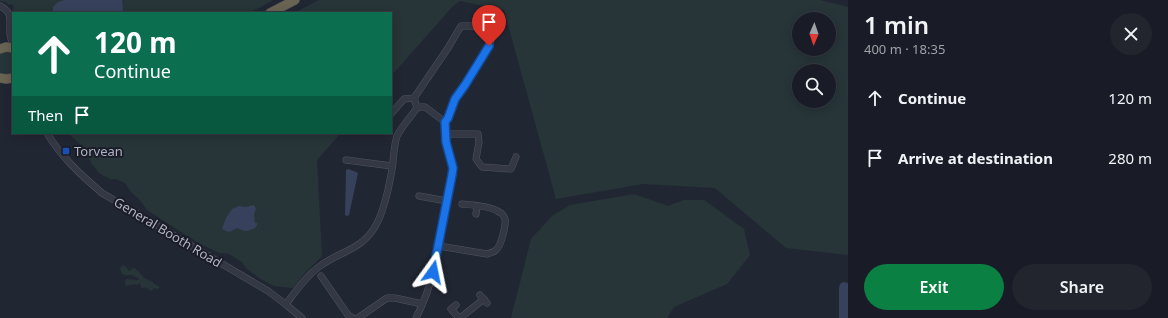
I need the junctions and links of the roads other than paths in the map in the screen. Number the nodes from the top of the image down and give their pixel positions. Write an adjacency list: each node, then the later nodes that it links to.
1 (295, 0): 5 (highway)
2 (11, 5): 4 (street)
3 (0, 6): 4 (street)
4 (6, 10): 6 (street)
5 (272, 12)
6 (10, 33): 7 (street); 9 (street)
7 (12, 42)
8 (12, 47): 9 (highway)
9 (1, 48)
10 (415, 98): 11 (street); 12 (street); 13 (street)
11 (417, 108): 13 (street); 17 (street)
12 (392, 113)
13 (445, 122): 16 (street)
14 (392, 132): 17 (street)
15 (48, 134): 29 (street, General Booth Road)
16 (446, 134): 18 (street); 22 (street)
17 (397, 135): 20 (street)
18 (516, 157)
19 (346, 160): 20 (street)
20 (392, 166): 29 (street)
21 (419, 196): 22 (street)
22 (447, 201): 26 (street)
23 (462, 204): 24 (street)
24 (477, 206): 25 (street); 26 (street)
25 (476, 214)
26 (439, 246): 30 (street)
27 (324, 276): 33 (street)
28 (484, 299): 36 (street)
29 (286, 304): 32 (street, General Booth Road)
30 (422, 304): 34 (street); 35 (street)
31 (451, 307): 36 (street)
32 (302, 318)
33 (353, 318)
34 (358, 318)
35 (416, 318)
36 (460, 318)

